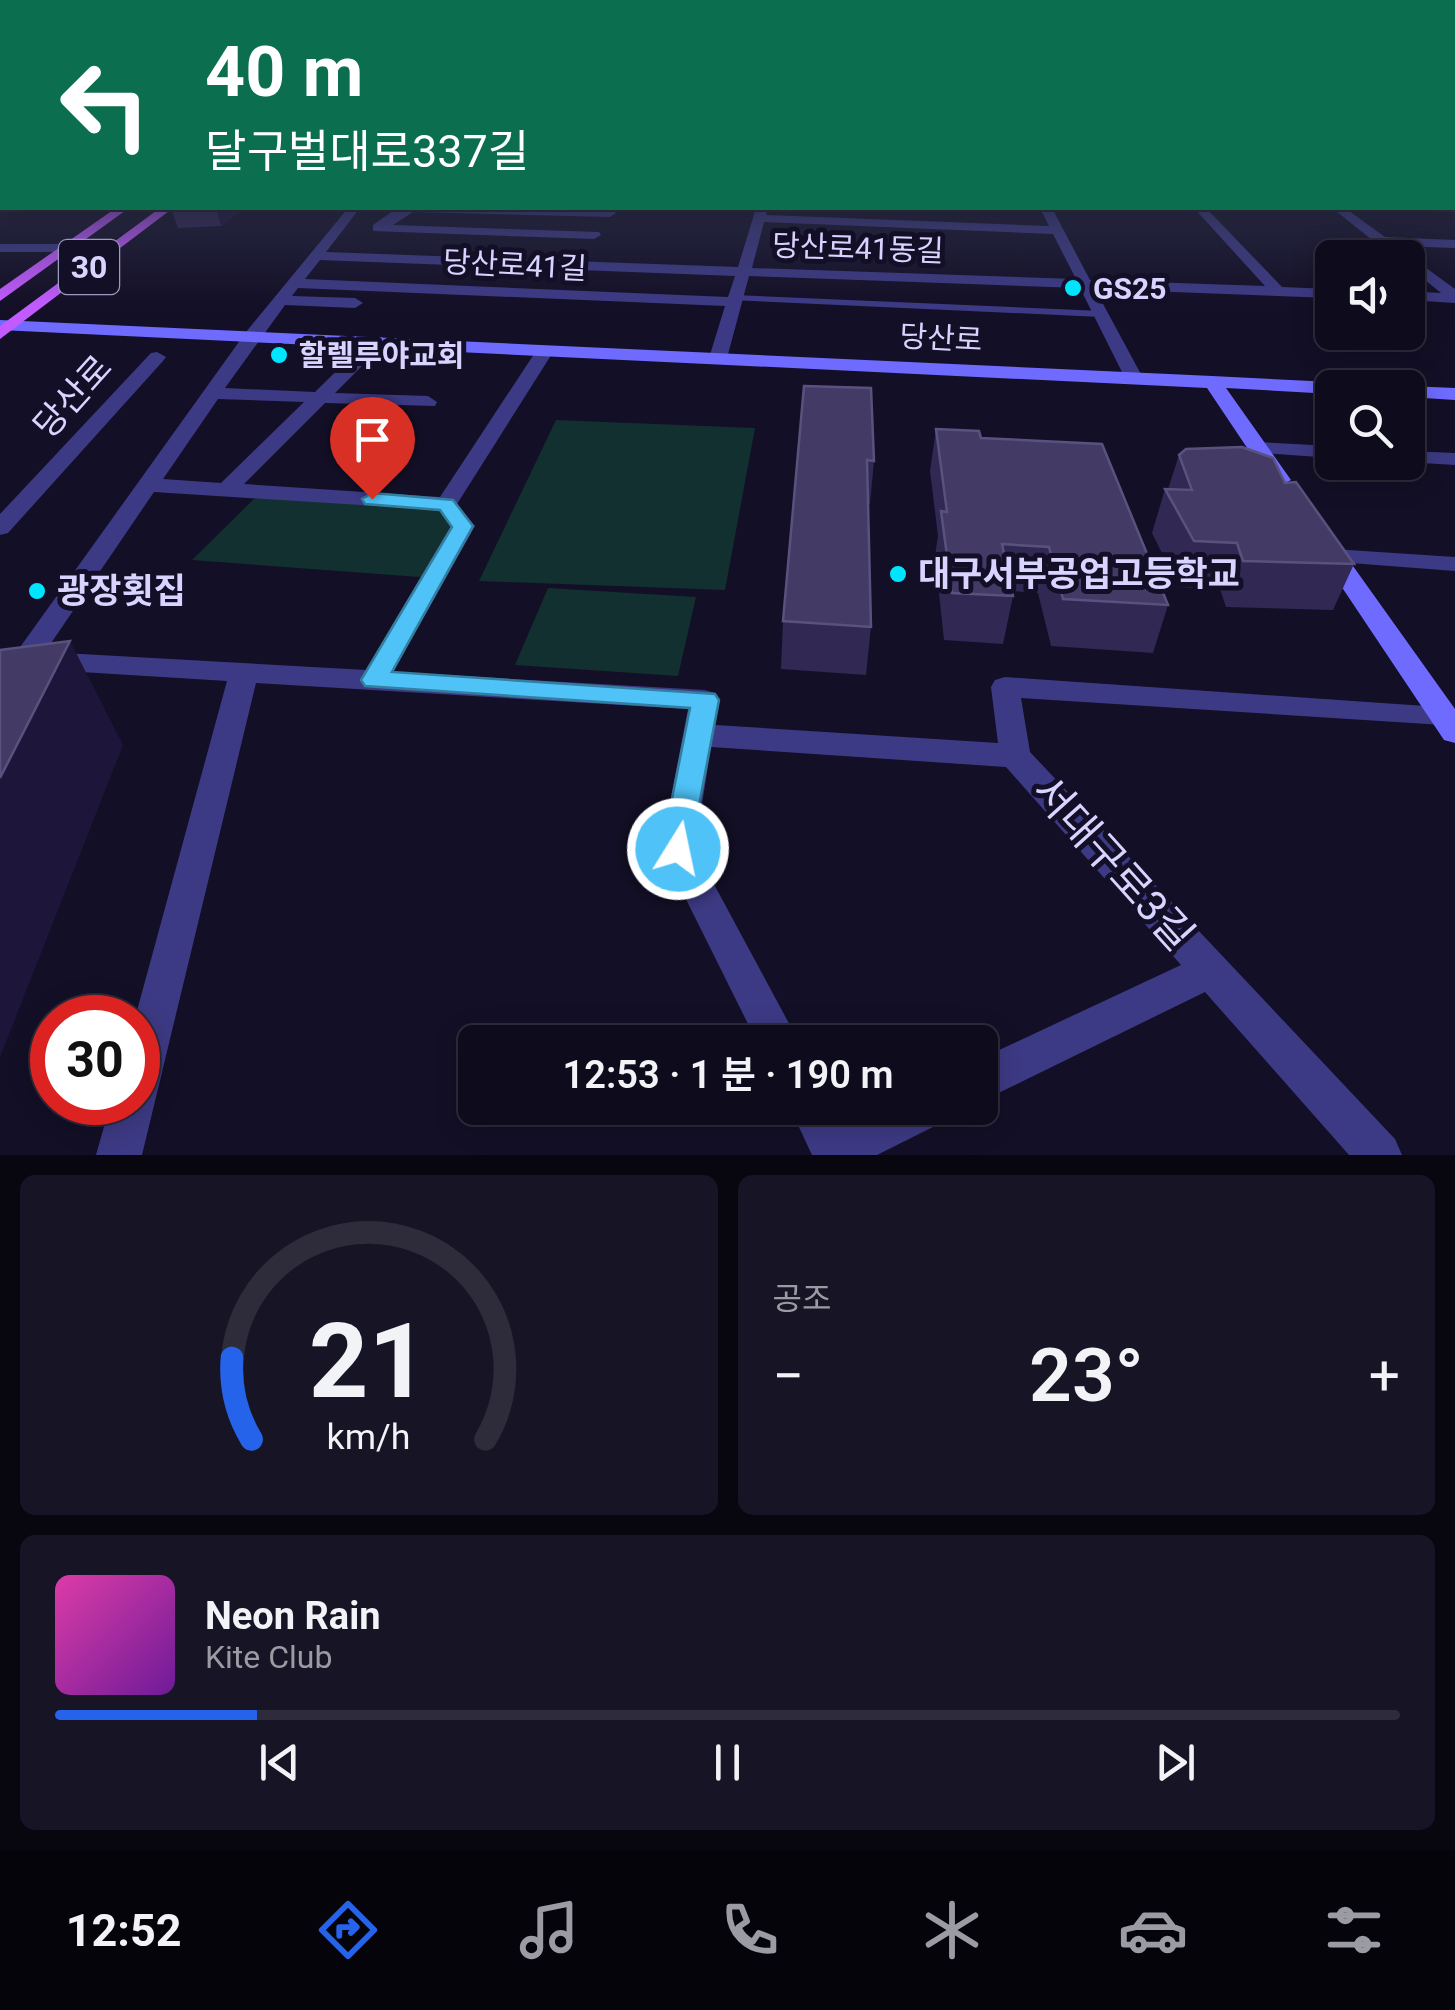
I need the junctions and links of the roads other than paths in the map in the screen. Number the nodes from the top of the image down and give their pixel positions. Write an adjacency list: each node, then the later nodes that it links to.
1 (120, 210): 16 (main road, 30)
2 (163, 210): 32 (main road, 30)
3 (409, 210): 11 (street)
4 (612, 210): 11 (street)
5 (1047, 210): 10 (street)
6 (1202, 210): 23 (street)
7 (1341, 210): 12 (street)
8 (350, 213): 17 (street)
9 (760, 213): 10 (street); 19 (street)
10 (1058, 230): 22 (street)
11 (594, 235): 18 (street)
12 (1381, 240)
13 (1425, 243): 14 (street)
14 (1455, 244)
15 (0, 248): 16 (street)
16 (70, 248): 25 (main road, 30)
17 (316, 256): 18 (street, 당산로41동길); 21 (street)
18 (573, 264): 19 (street, 당산로41동길)
19 (744, 271): 22 (street, 당산로41동길); 29 (street)
20 (1425, 274): 27 (street)
21 (294, 282): 28 (street); 29 (street, 당산로41길)
22 (1086, 284): 23 (street, 당산로41동길); 31 (street)
23 (1278, 291): 24 (street, 당산로41동길)
24 (1315, 293)
25 (0, 296)
26 (1425, 296): 27 (street)
27 (1455, 297)
28 (280, 300): 30 (street, 당산로41길); 33 (street)
29 (735, 300): 31 (lane); 37 (street)
30 (608, 312)
31 (1101, 314): 38 (street)
32 (4, 328): 33 (main road, 당산로)
33 (252, 336): 34 (main road, 당산로); 41 (street)
34 (377, 342): 35 (main road, 당산로); 44 (street)
35 (546, 349): 37 (main road, 당산로); 52 (street)
36 (157, 357): 53 (street, 당산로)
37 (718, 358): 38 (main road, 당산로)
38 (1134, 378): 39 (main road, 당산로)
39 (1212, 381): 40 (main road, 당산로); 46 (main road)
40 (1315, 387)
41 (212, 393): 44 (street); 50 (street)
42 (1425, 393): 43 (main road)
43 (1455, 394)
44 (320, 398): 45 (street); 51 (street)
45 (428, 402)
46 (1258, 448): 47 (street); 54 (main road)
47 (1315, 451)
48 (1425, 458): 49 (street)
49 (1455, 460)
50 (150, 485): 51 (street); 56 (street)
51 (226, 490): 52 (street)
52 (446, 504): 58 (street)
53 (0, 528)
54 (1333, 556): 55 (street); 60 (main road)
55 (1455, 564)
56 (13, 658): 57 (street)
57 (244, 672): 58 (street); 63 (street)
58 (374, 680): 59 (street)
59 (701, 718): 61 (street); 64 (street)
60 (1449, 723): 61 (street)
61 (1015, 756): 62 (street, 서대구로3길)
62 (1210, 970): 65 (street, 서대구로3길); 71 (street, 서대구로3길)
63 (160, 998)
64 (769, 1025)
65 (998, 1072)
66 (126, 1125): 70 (street)
67 (821, 1125): 69 (street)
68 (892, 1125): 69 (street)
69 (836, 1153)
70 (119, 1155)
71 (1379, 1155)

